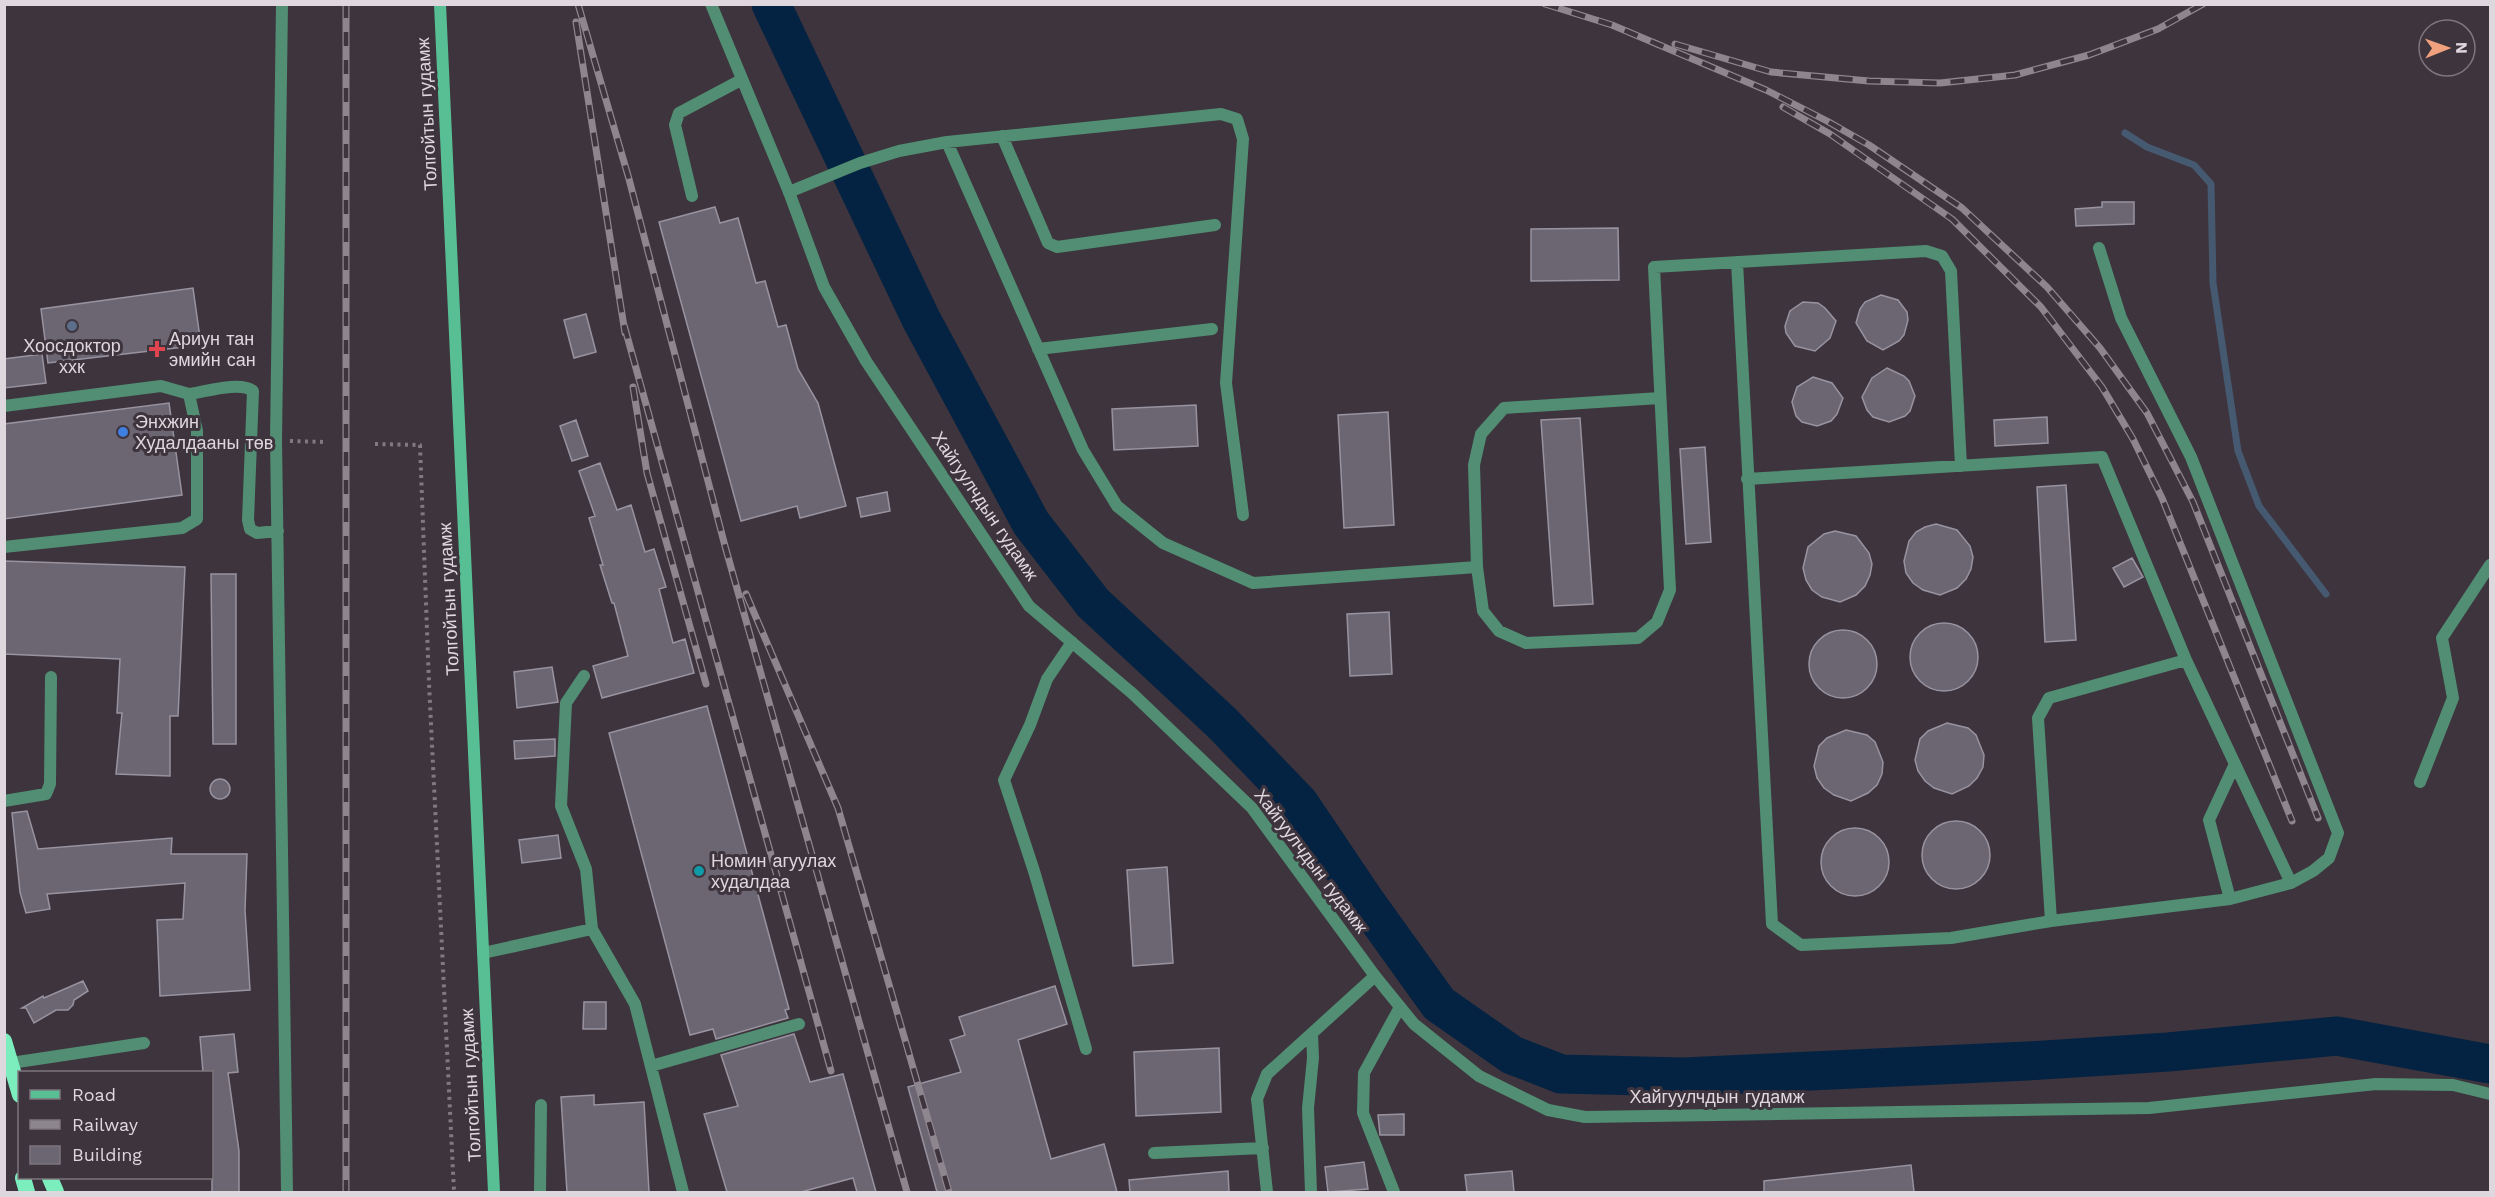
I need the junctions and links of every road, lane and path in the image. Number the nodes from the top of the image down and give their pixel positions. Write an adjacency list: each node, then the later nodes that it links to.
1 (282, 4): 17 (street)
2 (440, 4): 38 (main road, Толгойтын гудамж)
3 (711, 4): 4 (street, Хайгуулчдын гудамж)
4 (741, 80): 7 (street, Хайгуулчдын гудамж); 8 (street)
5 (1002, 136): 6 (street); 9 (street); 22 (street)
6 (947, 142): 7 (street); 13 (street)
7 (789, 192): 27 (street, Хайгуулчдын гудамж)
8 (692, 196)
9 (1215, 225)
10 (2099, 248): 34 (street)
11 (1737, 262): 15 (street); 20 (street); 21 (street)
12 (1212, 329): 13 (street)
13 (1038, 349): 26 (street)
14 (189, 394): 16 (street); 23 (street); 24 (street)
15 (1660, 398): 26 (street); 26 (street)
16 (4, 406)
17 (276, 440): 18 (path); 23 (street)
18 (326, 442)
19 (375, 444): 54 (path)
20 (1961, 466): 21 (street); 28 (street)
21 (1747, 479): 36 (street)
22 (1244, 515)
23 (278, 531): 53 (street)
24 (4, 547)
25 (2490, 565): 32 (street)
26 (1477, 567)
27 (1072, 642): 39 (street, Хайгуулчдын гудамж); 45 (street)
28 (2186, 660): 31 (street); 36 (street)
29 (584, 675): 37 (street)
30 (51, 676): 33 (street)
31 (2234, 766): 34 (street); 35 (street)
32 (2420, 782)
33 (4, 801)
34 (2291, 883): 35 (street)
35 (2230, 899): 36 (street)
36 (2051, 921)
37 (592, 929): 38 (street); 47 (street)
38 (483, 953): 55 (main road, Толгойтын гудамж)
39 (1375, 976): 40 (street, Хайгуулчдын гудамж); 42 (street)
40 (1400, 1007): 49 (street, Хайгуулчдын гудамж); 60 (street)
41 (799, 1024): 47 (street)
42 (1312, 1034): 51 (street); 59 (street)
43 (4, 1041): 46 (highway)
44 (144, 1043): 46 (street)
45 (1086, 1049)
46 (10, 1063): 48 (highway)
47 (651, 1066): 57 (street)
48 (18, 1089)
49 (2490, 1094)
50 (541, 1105): 56 (street)
51 (1263, 1148): 52 (street); 58 (street)
52 (1154, 1153)
53 (287, 1192)
54 (454, 1192)
55 (494, 1192)
56 (540, 1192)
57 (683, 1192)
58 (1267, 1192)
59 (1311, 1192)
60 (1394, 1192)

